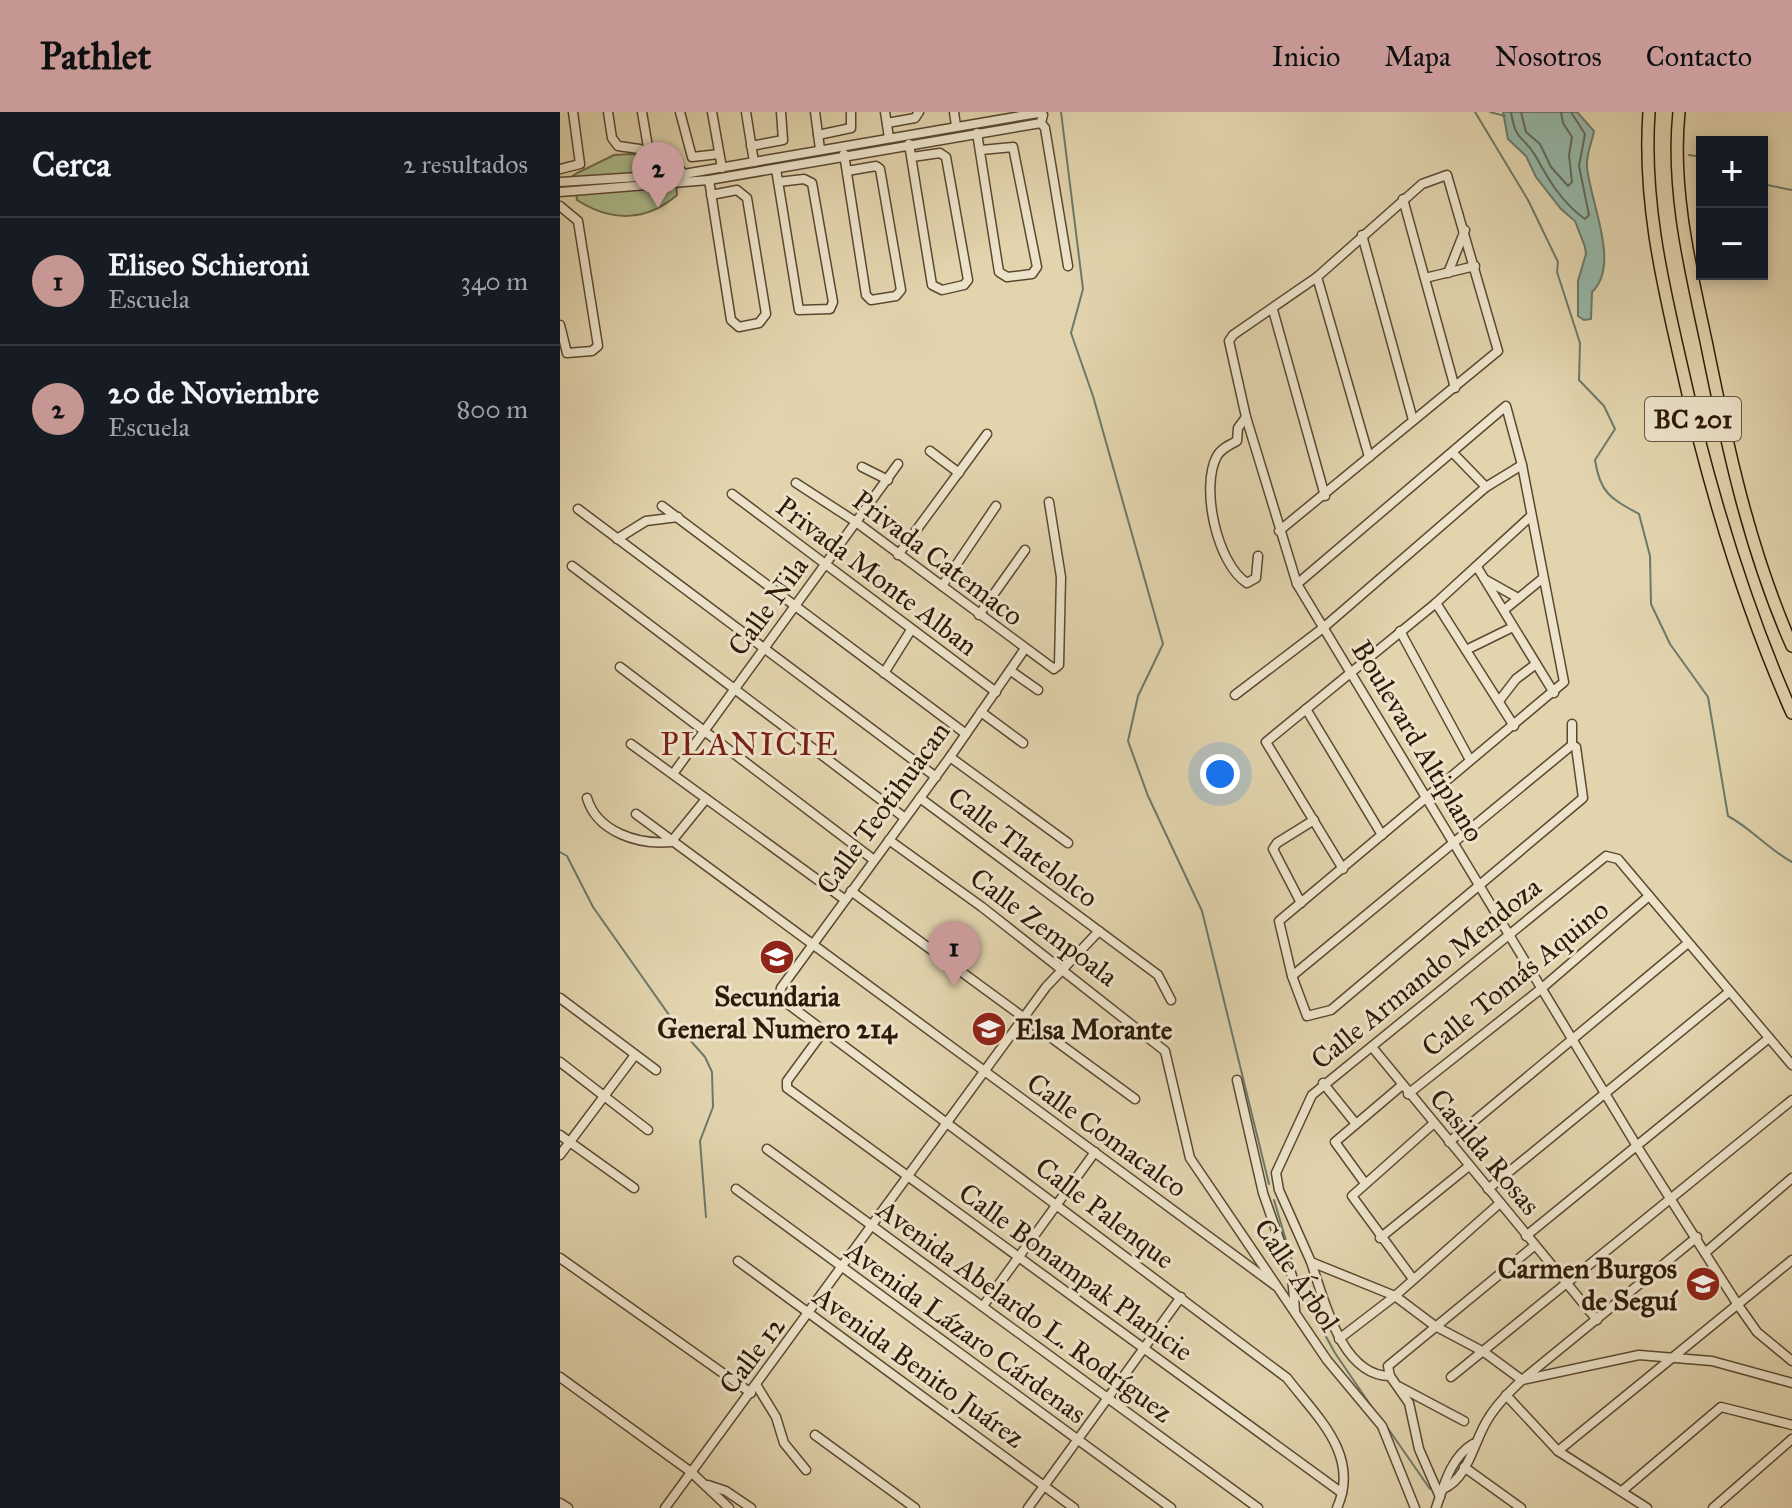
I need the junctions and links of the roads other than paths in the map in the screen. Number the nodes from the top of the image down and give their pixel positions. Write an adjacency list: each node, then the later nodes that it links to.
1 (573, 112): 33 (street)
2 (608, 112): 25 (street)
3 (642, 112): 25 (street)
4 (680, 112): 28 (street)
5 (712, 112): 28 (street)
6 (746, 112): 24 (street)
7 (781, 112): 24 (street)
8 (815, 112): 20 (street)
9 (851, 112): 20 (street)
10 (885, 112): 16 (street)
11 (919, 112): 16 (street)
12 (954, 112): 18 (street)
13 (1649, 112): 114 (highway, BC 201)
14 (1679, 112): 97 (highway, BC 201)
15 (1025, 114): 17 (street); 18 (street)
16 (887, 123): 21 (street)
17 (1041, 123): 19 (street); 46 (street)
18 (956, 126): 21 (street)
19 (977, 133): 22 (street); 27 (street)
20 (818, 135): 26 (street)
21 (889, 138): 23 (street)
22 (909, 144): 29 (street); 30 (street)
23 (843, 145): 26 (street); 29 (street)
24 (751, 146): 31 (street)
25 (648, 147): 36 (street)
26 (820, 149): 31 (street)
27 (981, 150): 27 (street)
28 (719, 154): 32 (street)
29 (844, 156): 34 (street); 35 (street)
30 (912, 157): 30 (street)
31 (754, 162): 32 (street)
32 (722, 168): 36 (street)
33 (560, 169)
34 (776, 169): 37 (street); 39 (street)
35 (847, 171): 35 (street)
36 (685, 179): 37 (street); 38 (street); 40 (street)
37 (709, 180): 41 (street)
38 (560, 182)
39 (778, 182): 39 (street)
40 (560, 192)
41 (711, 195): 41 (street)
42 (1403, 199): 44 (street, Boulevard Altiplano); 45 (street, Boulevard Altiplano); 50 (street)
43 (560, 206): 52 (street)
44 (1465, 230): 47 (street); 48 (street)
45 (1362, 235): 49 (street, Boulevard Altiplano); 55 (street)
46 (1068, 266)
47 (1475, 266): 48 (street); 53 (street)
48 (1448, 273): 50 (street)
49 (1317, 277): 51 (street, Boulevard Altiplano); 59 (street)
50 (1425, 278): 53 (street)
51 (1273, 310): 54 (street, Boulevard Altiplano); 68 (street)
52 (560, 325)
53 (1455, 388): 55 (street)
54 (1246, 417): 76 (street, Boulevard Altiplano); 80 (street)
55 (1413, 420): 59 (street)
56 (987, 434): 63 (street)
57 (930, 451): 63 (street)
58 (1453, 453): 61 (street); 66 (street); 86 (street)
59 (1369, 457): 68 (street)
60 (898, 464): 64 (street, Calle Nila)
61 (1522, 465): 66 (street); 73 (street)
62 (862, 467): 64 (street)
63 (959, 473): 79 (street)
64 (888, 480): 75 (street, Calle Nila)
65 (796, 483): 75 (street, Privada Catemaco)
66 (1486, 487): 94 (street)
67 (732, 494): 81 (street, Privada Monte Alban)
68 (1325, 496): 76 (street)
69 (1049, 502): 99 (street, Privada Catemaco)
70 (662, 506): 74 (street)
71 (996, 506): 87 (street)
72 (578, 509): 77 (street)
73 (1531, 516): 83 (street); 84 (street)
74 (678, 517): 77 (street); 90 (street)
75 (856, 522): 79 (street, Privada Catemaco); 81 (street, Calle Nila)
76 (1279, 531): 86 (street, Boulevard Altiplano)
77 (617, 539): 98 (street)
78 (1025, 550): 92 (street)
79 (898, 555): 87 (street, Privada Catemaco)
80 (1258, 556)
81 (824, 565): 90 (street, Calle Nila); 95 (street, Privada Monte Alban)
82 (572, 566): 107 (street)
83 (1477, 567): 85 (street); 89 (street)
84 (1542, 579): 88 (street); 109 (street)
85 (1485, 580): 88 (street); 91 (street)
86 (1297, 584): 94 (street, Boulevard Altiplano)
87 (942, 586): 92 (street, Privada Catemaco)
88 (1518, 598): 91 (street)
89 (1436, 603): 96 (street); 100 (street)
90 (794, 607): 98 (street, Calle Nila); 105 (street)
91 (1504, 610): 93 (street)
92 (979, 615): 99 (street, Privada Catemaco)
93 (1513, 627): 100 (street); 101 (street)
94 (1323, 628): 104 (street, Boulevard Altiplano); 110 (street)
95 (911, 630): 105 (street); 108 (street, Privada Monte Alban)
96 (1400, 631): 104 (street); 123 (street)
97 (1792, 646)
98 (764, 649): 107 (street, Calle Nila); 125 (street)
99 (1024, 650): 103 (street, Calle Teotihuacan)
100 (1466, 650): 111 (street)
101 (1536, 664): 109 (street); 111 (street)
102 (620, 667): 117 (street)
103 (1011, 671): 106 (street); 108 (street, Calle Teotihuacan)
104 (1350, 671): 112 (street); 129 (street, Boulevard Altiplano)
105 (884, 673): 118 (street)
106 (1038, 690)
107 (734, 691): 117 (street, Calle Nila); 131 (street)
108 (996, 692): 113 (street, Calle Teotihuacan)
109 (1554, 693): 116 (street)
110 (1235, 695)
111 (1499, 701): 116 (street)
112 (1306, 709): 132 (street); 133 (street)
113 (981, 712): 118 (street, Calle Teotihuacan); 119 (street)
114 (1792, 713)
115 (1572, 724): 121 (street)
116 (1514, 726): 123 (street)
117 (702, 733): 124 (street, Calle Nila); 138 (street)
118 (966, 734): 122 (street, Calle Teotihuacan)
119 (1023, 743)
120 (631, 744): 124 (street)
121 (1572, 745): 137 (street); 140 (street)
122 (950, 757): 125 (street, Calle Teotihuacan); 136 (street)
123 (1470, 760): 129 (street)
124 (673, 774): 128 (street)
125 (936, 777): 127 (street, Calle Teotihuacan)
126 (587, 798): 135 (street)
127 (920, 798): 131 (street, Calle Teotihuacan); 145 (street, Calle Tlatelolco)
128 (706, 799): 135 (street); 143 (street)
129 (1426, 799): 133 (street); 137 (street, Boulevard Altiplano)
130 (636, 814): 135 (street, Calle Comacalco)
131 (905, 818): 134 (street, Calle Teotihuacan)
132 (1314, 820): 139 (street); 144 (street)
133 (1382, 835): 139 (street)
134 (889, 840): 138 (street, Calle Teotihuacan); 149 (street, Calle Zempoala)
135 (671, 842): 147 (street, Calle Comacalco)
136 (1068, 843)
137 (1455, 844): 140 (street, Boulevard Altiplano); 150 (street)
138 (874, 860): 141 (street, Calle Teotihuacan)
139 (1343, 869): 144 (street)
140 (1479, 884): 146 (street, Boulevard Altiplano); 150 (street)
141 (851, 891): 143 (street, Calle Teotihuacan); 156 (street)
142 (1649, 896): 146 (street, Calle Armando Mendoza); 148 (street); 151 (street, Calle Tomás Aquino)
143 (844, 899): 147 (street, Calle Teotihuacan)
144 (1301, 903): 150 (street)
145 (1099, 931): 149 (street, Calle 12); 155 (street)
146 (1510, 937): 151 (street, Boulevard Altiplano); 160 (street, Calle Armando Mendoza)
147 (812, 943): 153 (street, Calle Teotihuacan); 166 (street, Calle Comacalco)
148 (1688, 943): 152 (street); 159 (street)
149 (1062, 970): 156 (street, Calle 12); 162 (street, Calle Zempoala)
150 (1292, 976)
151 (1542, 988): 159 (street, Boulevard Altiplano); 169 (street, Calle Tomás Aquino)
152 (1729, 992): 158 (street); 171 (street)
153 (779, 994): 157 (street, Calle Palenque)
154 (560, 998): 161 (street)
155 (1171, 1000)
156 (1024, 1018): 166 (street, Calle 12); 172 (street)
157 (823, 1032): 174 (street, Calle Palenque); 186 (street, Calle Bonampak Planicie)
158 (1769, 1038): 164 (street); 181 (street)
159 (1574, 1041): 171 (street, Boulevard Altiplano); 180 (street)
160 (1372, 1047): 168 (street, Calle Armando Mendoza); 169 (street, Casilda Rosas)
161 (635, 1055): 165 (street); 170 (street)
162 (1168, 1055): 211 (street, Calle Árbol)
163 (560, 1062): 170 (street)
164 (1792, 1065)
165 (656, 1070)
166 (984, 1072): 174 (street, Calle 12); 183 (street, Calle Comacalco)
167 (1237, 1080): 193 (street)
168 (1323, 1083): 175 (street); 192 (street, Calle Armando Mendoza)
169 (1405, 1090): 175 (street, Calle Tomás Aquino); 176 (street, Casilda Rosas)
170 (603, 1094): 177 (street); 179 (street)
171 (1606, 1094): 181 (street, Boulevard Altiplano); 191 (street)
172 (1135, 1099)
173 (1792, 1100): 194 (street)
174 (947, 1123): 186 (street, Calle 12); 196 (street, Calle Palenque)
175 (1356, 1124): 188 (street, Calle Tomás Aquino)
176 (1433, 1124): 180 (street, Casilda Rosas); 188 (street)
177 (648, 1130)
178 (560, 1135): 179 (street)
179 (569, 1141): 184 (street); 189 (street)
180 (1449, 1142): 185 (street, Casilda Rosas)
181 (1638, 1148): 194 (street, Boulevard Altiplano); 198 (street)
182 (767, 1149): 197 (street, Avenida Abelardo L. Rodríguez)
183 (1095, 1152): 196 (street); 211 (street, Calle Comacalco)
184 (560, 1155)
185 (1469, 1166): 191 (street, Casilda Rosas); 200 (street)
186 (907, 1176): 197 (street, Calle 12); 204 (street, Calle Bonampak Planicie)
187 (1792, 1178): 202 (street)
188 (1364, 1182): 200 (street)
189 (634, 1188)
190 (736, 1189): 208 (street, Avenida Lázaro Cárdenas)
191 (1488, 1189): 195 (street, Casilda Rosas)
192 (1279, 1190): 193 (street); 207 (street)
193 (1263, 1193): 216 (street)
194 (1671, 1198): 199 (street, Boulevard Altiplano); 210 (street)
195 (1500, 1203): 198 (street, Casilda Rosas); 209 (street)
196 (1057, 1204): 204 (street); 213 (street, Calle Palenque)
197 (870, 1226): 208 (street, Calle 12); 215 (street, Avenida Abelardo L. Rodríguez)
198 (1526, 1236): 201 (street, Casilda Rosas)
199 (1697, 1237): 202 (street, Boulevard Altiplano); 218 (street)
200 (1380, 1238): 209 (street)
201 (1534, 1246): 210 (street, Casilda Rosas); 219 (street)
202 (1706, 1252): 214 (street, Boulevard Altiplano)
203 (560, 1258): 233 (street)
204 (1019, 1258): 215 (street); 222 (street, Calle Bonampak Planicie)
205 (1792, 1260): 214 (street)
206 (738, 1261): 217 (street, Avenida Benito Juárez)
207 (1311, 1262): 212 (street); 220 (street)
208 (842, 1267): 217 (street, Calle 12); 240 (street, Avenida Lázaro Cárdenas)
209 (1413, 1279): 212 (street)
210 (1567, 1284): 218 (street, Casilda Rosas); 223 (street)
211 (1282, 1290): 216 (street, Calle Árbol)
212 (1395, 1296): 219 (street); 220 (street)
213 (1181, 1297): 222 (street); 250 (street, Calle Palenque)
214 (1738, 1305): 224 (street, Boulevard Altiplano); 225 (street)
215 (983, 1306): 235 (street, Avenida Abelardo L. Rodríguez)
216 (1295, 1311): 261 (street, Calle Árbol)
217 (810, 1314): 233 (street, Calle 12); 247 (street, Avenida Benito Juárez)
218 (1597, 1320): 230 (street)
219 (1435, 1326): 223 (street); 227 (street)
220 (1339, 1339): 227 (street)
221 (1792, 1348): 224 (street)
222 (1145, 1349): 235 (street); 250 (street, Calle Bonampak Planicie)
223 (1484, 1352): 229 (street); 230 (street)
224 (1783, 1355): 226 (street, Boulevard Altiplano)
225 (1676, 1357): 230 (street); 231 (street); 242 (street)
226 (1792, 1361)
227 (1389, 1373): 232 (street)
228 (560, 1377): 245 (street)
229 (1451, 1377)
230 (1522, 1380): 234 (street)
231 (1792, 1383)
232 (1399, 1386): 236 (street); 249 (street)
233 (754, 1389): 244 (street); 245 (street, Calle 12)
234 (1506, 1395): 241 (street); 242 (street)
235 (1108, 1397): 240 (street); 260 (street, Avenida Abelardo L. Rodríguez)
236 (1464, 1421)
237 (1792, 1425): 248 (street)
238 (815, 1435): 256 (street)
239 (1792, 1439): 265 (street)
240 (1076, 1440): 247 (street); 259 (street, Avenida Lázaro Cárdenas)
241 (1473, 1444): 243 (street); 249 (street)
242 (1558, 1451): 248 (street)
243 (1464, 1467): 249 (street); 263 (street)
244 (806, 1470)
245 (691, 1472): 246 (street); 253 (street, Calle 12)
246 (708, 1485): 254 (street); 255 (street)
247 (1043, 1486): 257 (street); 258 (street, Avenida Benito Juárez)
248 (1622, 1491): 264 (street)
249 (1442, 1493): 262 (street)
250 (1341, 1502)
251 (560, 1503): 252 (street)
252 (568, 1508)
253 (665, 1508)
254 (729, 1508)
255 (751, 1508)
256 (915, 1508)
257 (1028, 1508)
258 (1074, 1508)
259 (1171, 1508)
260 (1258, 1508)
261 (1415, 1508)
262 (1436, 1508)
263 (1521, 1508)
264 (1647, 1508)
265 (1713, 1508)

